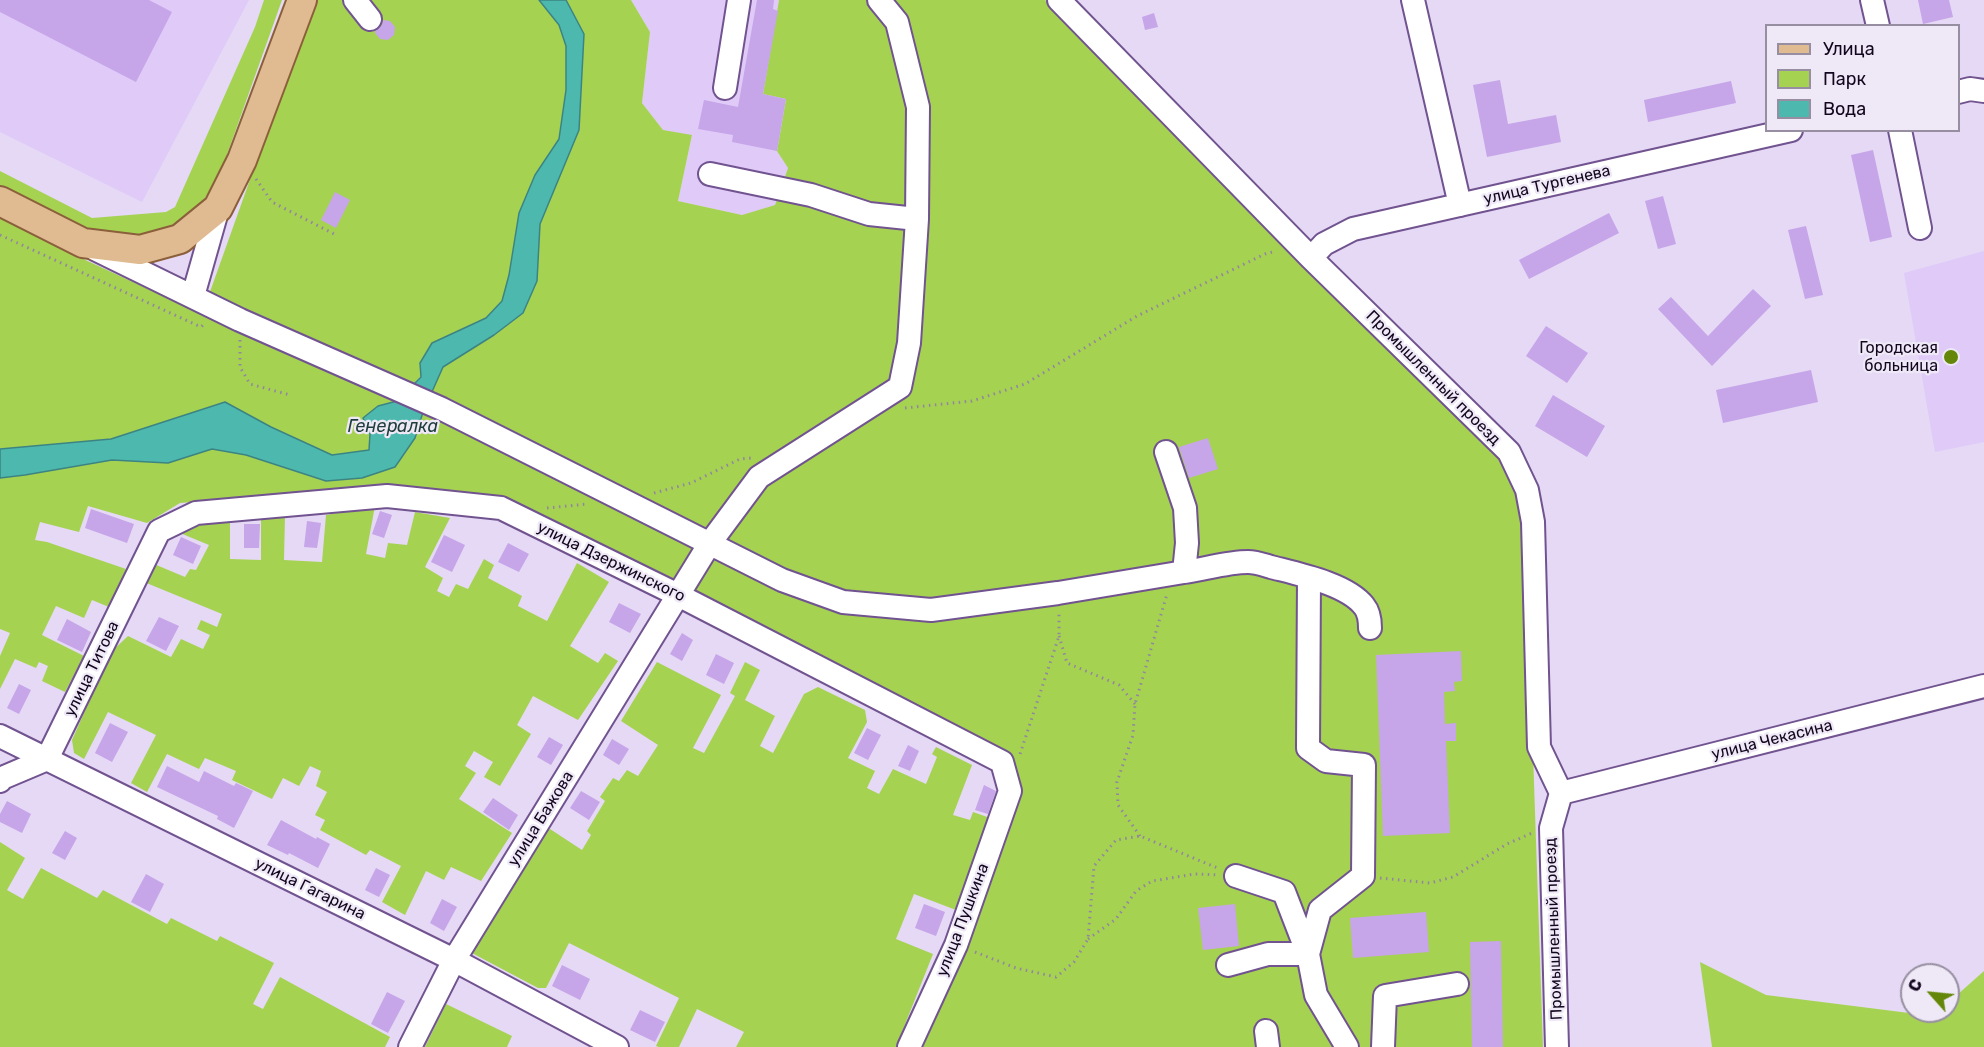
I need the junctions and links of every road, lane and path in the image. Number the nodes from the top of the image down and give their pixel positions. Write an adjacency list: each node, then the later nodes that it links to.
1 (302, 0): 17 (main road)
2 (355, 0): 8 (street)
3 (739, 0): 10 (street)
4 (879, 0): 18 (street, улица Бажова)
5 (1059, 0): 23 (street, Промышленный проезд)
6 (1413, 0): 16 (street)
7 (1872, 0): 9 (street)
8 (370, 19)
9 (1878, 24)
10 (724, 88)
11 (1782, 132): 16 (street, улица Тургенева)
12 (1900, 132): 19 (street)
13 (710, 174): 18 (street)
14 (0, 201): 22 (main road)
15 (272, 201): 21 (path)
16 (1460, 205): 23 (street, улица Тургенева)
17 (218, 208): 22 (main road); 24 (street)
18 (917, 219): 30 (street, улица Бажова)
19 (1920, 228)
20 (0, 235): 26 (path)
21 (336, 236)
22 (83, 243): 24 (street)
23 (1311, 258): 44 (street, Промышленный проезд)
24 (194, 296): 25 (street)
25 (240, 320): 27 (path); 30 (street)
26 (206, 322)
27 (290, 395)
28 (1166, 452): 31 (street)
29 (159, 531): 34 (street, улица Дзержинского); 41 (street, улица Титова)
30 (710, 543): 33 (street); 34 (street, улица Бажова)
31 (1179, 573): 32 (street); 33 (street); 38 (path)
32 (1309, 578): 35 (street); 48 (street)
33 (1058, 593): 36 (path)
34 (678, 595): 43 (street, улица Дзержинского); 52 (street, улица Бажова)
35 (1370, 628)
36 (1059, 636): 38 (path); 40 (path)
37 (1984, 686): 44 (street, улица Чекасина)
38 (1136, 704): 46 (path)
39 (0, 735): 41 (street, улица Гагарина)
40 (1019, 758)
41 (47, 759): 42 (street); 52 (street, улица Гагарина)
42 (0, 781)
43 (1010, 791): 50 (street, улица Пушкина)
44 (1560, 793): 45 (street, Промышленный проезд)
45 (1551, 828): 48 (path); 60 (street, Промышленный проезд)
46 (1140, 836): 47 (path); 49 (path)
47 (1236, 876): 49 (path); 51 (street)
48 (1363, 876): 51 (street)
49 (1088, 939): 50 (path)
50 (956, 945): 57 (street, улица Пушкина)
51 (1308, 954): 53 (street); 58 (street)
52 (454, 960): 55 (street, улица Бажова); 56 (street, улица Гагарина)
53 (1228, 965)
54 (1457, 984): 59 (street)
55 (410, 1047)
56 (617, 1047)
57 (909, 1047)
58 (1347, 1047)
59 (1383, 1047)
60 (1557, 1047)

